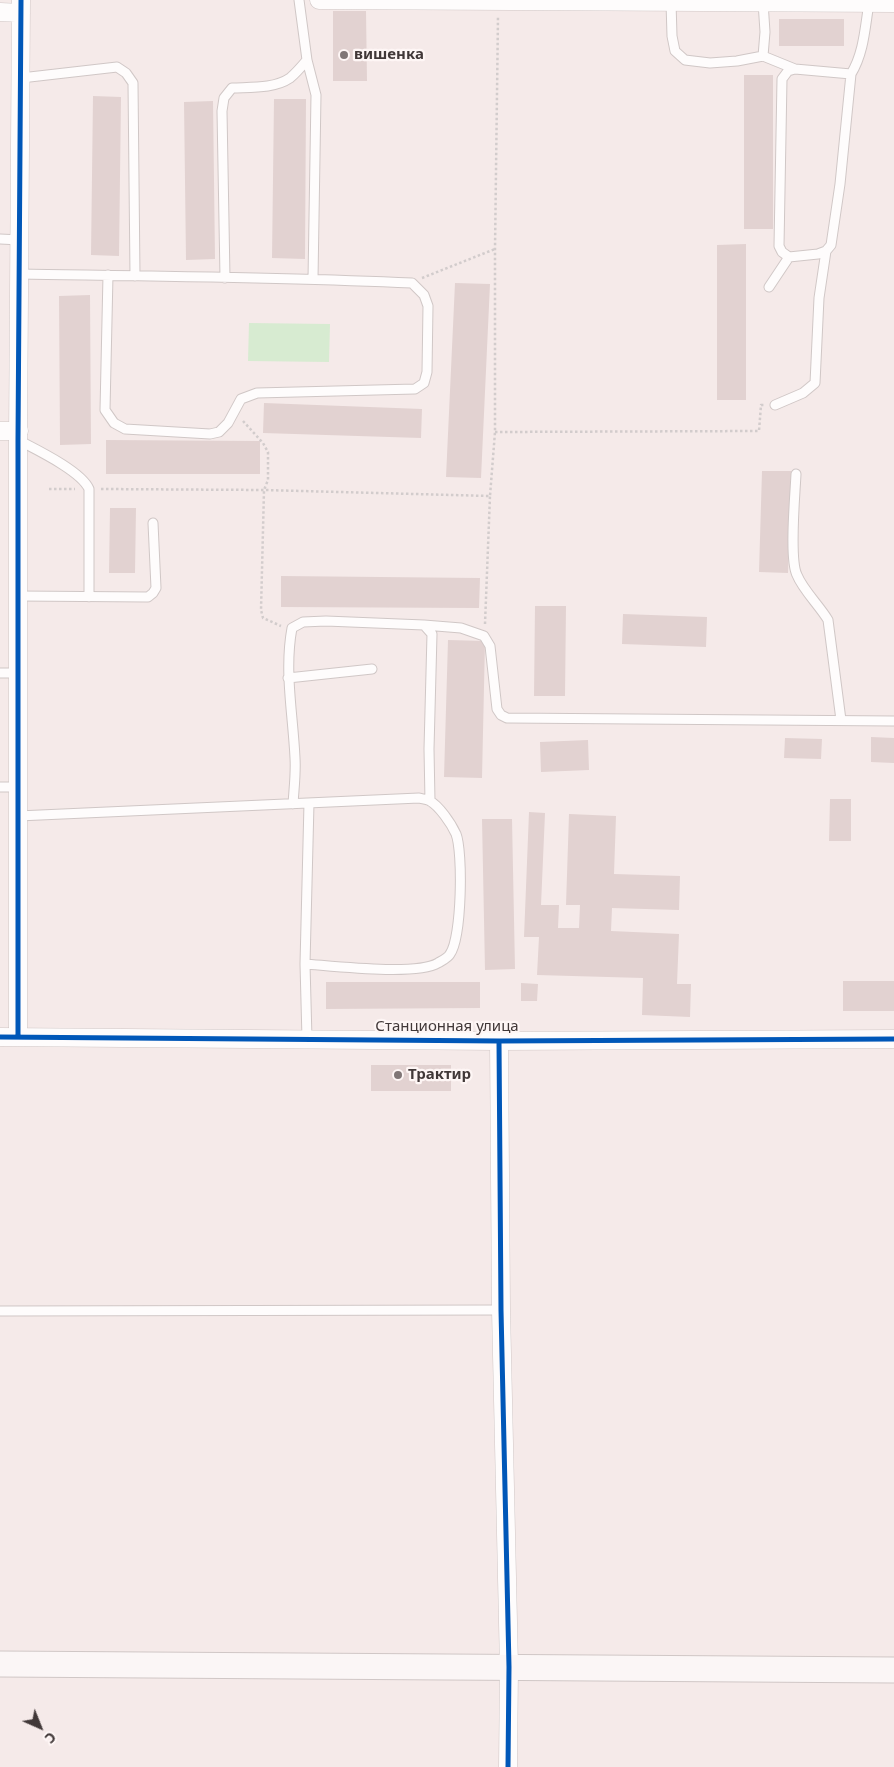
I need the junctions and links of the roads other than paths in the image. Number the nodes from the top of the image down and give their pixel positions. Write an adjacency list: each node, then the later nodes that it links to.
1 (299, 0): 12 (lane)
2 (319, 0): 3 (street)
3 (348, 0): 4 (street)
4 (498, 0): 5 (street)
5 (671, 2): 6 (street); 11 (lane)
6 (763, 2): 7 (street); 11 (lane)
7 (869, 3): 8 (street); 14 (lane)
8 (894, 3)
9 (21, 6): 10 (street); 15 (street)
10 (0, 12)
11 (763, 56): 13 (lane)
12 (307, 60): 23 (lane); 24 (lane)
13 (795, 69): 14 (lane); 19 (lane)
14 (851, 74): 18 (lane)
15 (21, 78): 17 (street); 22 (lane)
16 (0, 239): 17 (lane)
17 (20, 240): 20 (street)
18 (826, 250): 19 (lane); 26 (lane)
19 (789, 257): 25 (lane)
20 (20, 274): 21 (lane); 28 (street)
21 (108, 275): 22 (lane); 24 (lane)
22 (135, 276): 23 (lane)
23 (225, 278): 24 (lane)
24 (313, 279)
25 (769, 287)
26 (775, 405)
27 (0, 431): 28 (street)
28 (18, 436): 31 (street); 32 (lane)
29 (796, 474): 38 (lane)
30 (153, 523): 32 (lane)
31 (18, 596): 32 (lane); 36 (street)
32 (89, 597)
33 (424, 625): 37 (lane); 38 (lane); 42 (lane)
34 (372, 669): 37 (lane)
35 (0, 673): 36 (lane)
36 (18, 673): 40 (street)
37 (288, 678): 44 (lane)
38 (841, 720): 39 (lane)
39 (894, 721)
40 (18, 787): 41 (lane); 45 (street)
41 (0, 788)
42 (430, 801): 43 (lane); 46 (lane)
43 (309, 803): 44 (lane); 46 (lane)
44 (293, 804): 45 (lane)
45 (18, 816): 47 (street)
46 (305, 964): 49 (lane)
47 (18, 1037): 48 (street, Станционная улица); 49 (street, Станционная улица)
48 (0, 1038)
49 (307, 1039): 51 (street, Станционная улица)
50 (894, 1040): 51 (street, Станционная улица)
51 (500, 1041): 52 (street)
52 (502, 1310): 53 (lane); 55 (street)
53 (0, 1311)
54 (0, 1664): 55 (main road)
55 (509, 1667): 56 (main road); 57 (street)
56 (894, 1670)
57 (508, 1767)

